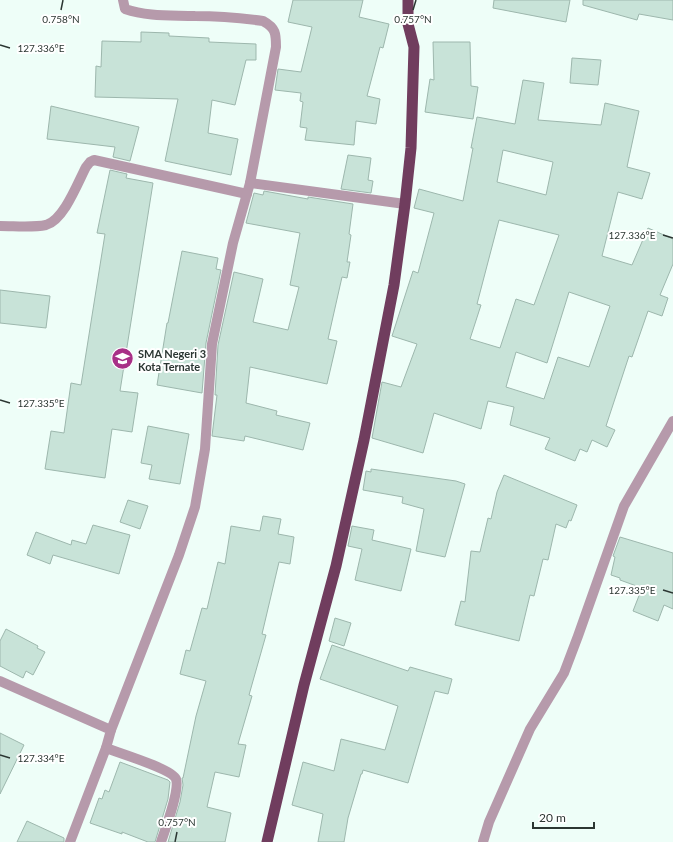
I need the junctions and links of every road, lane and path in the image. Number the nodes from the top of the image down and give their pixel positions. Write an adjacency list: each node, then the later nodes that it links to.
1 (123, 0): 3 (street)
2 (408, 0): 5 (highway)
3 (250, 183): 4 (street); 5 (street)
4 (246, 194): 6 (street); 9 (street)
5 (405, 204): 13 (highway)
6 (0, 226)
7 (673, 421): 14 (street)
8 (0, 681): 9 (street)
9 (111, 730): 10 (street)
10 (106, 748): 11 (street); 12 (street)
11 (70, 842)
12 (161, 842)
13 (268, 842)
14 (483, 842)

